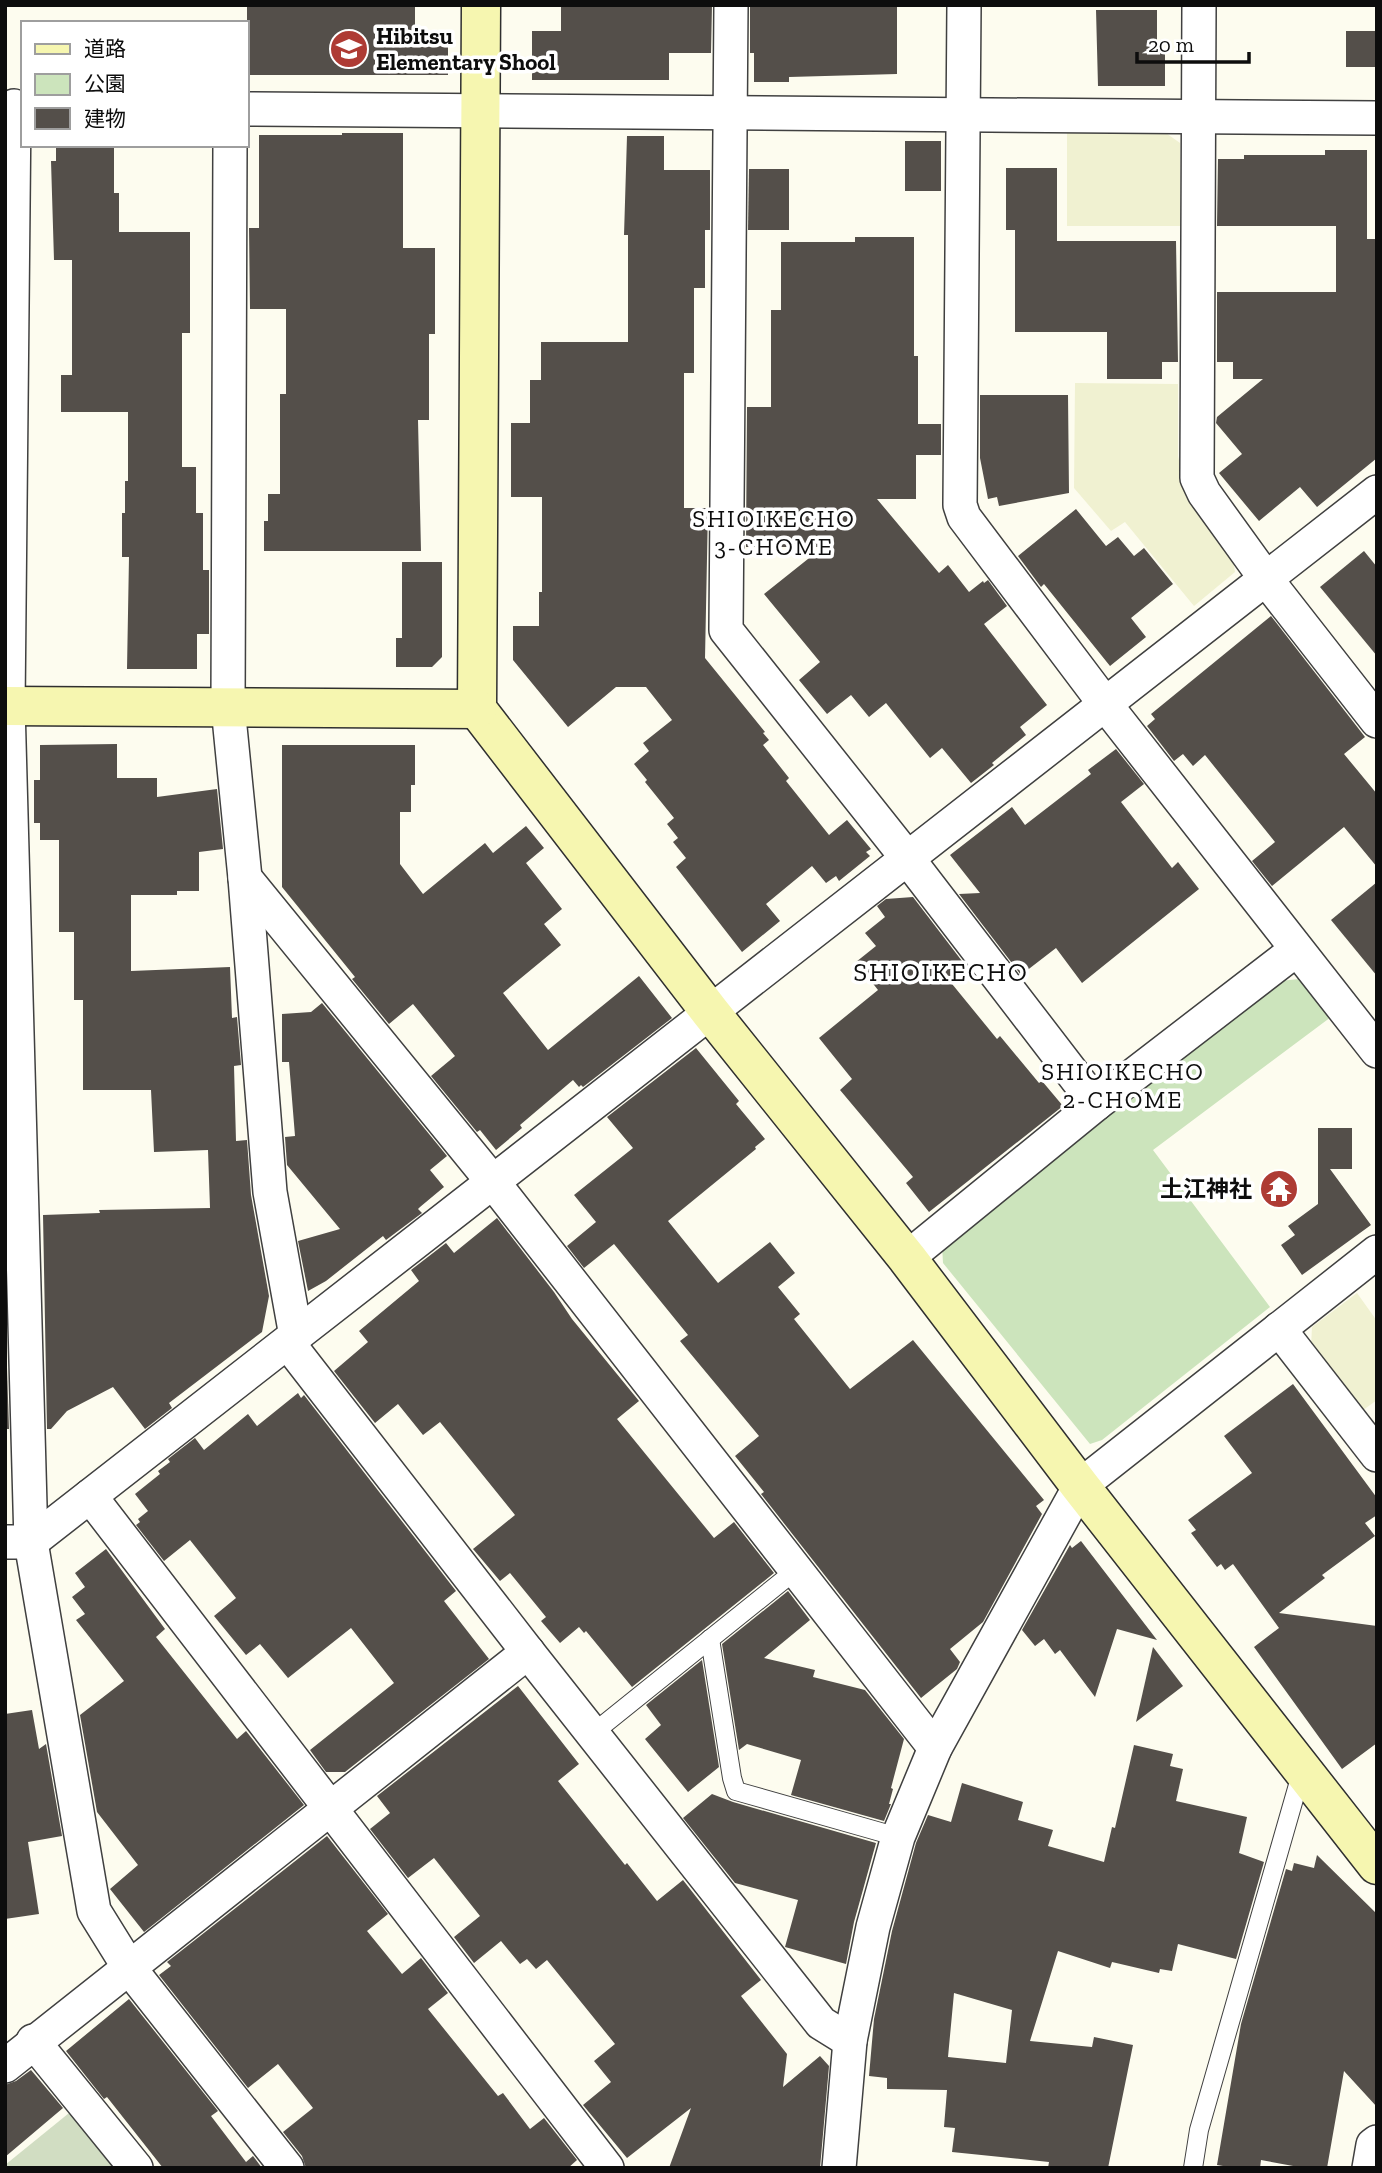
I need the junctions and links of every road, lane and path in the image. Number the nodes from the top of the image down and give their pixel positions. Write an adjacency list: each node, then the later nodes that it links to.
1 (481, 5): 7 (street)
2 (731, 5): 8 (street)
3 (964, 5): 9 (street)
4 (1199, 5): 10 (street)
5 (14, 106): 16 (street)
6 (248, 109): 7 (street)
7 (481, 111): 8 (street); 18 (street)
8 (731, 114): 9 (street); 20 (street)
9 (963, 116): 10 (street); 15 (street)
10 (1198, 116): 11 (street); 14 (street)
11 (1377, 118)
12 (230, 147): 17 (street)
13 (1377, 492): 14 (street)
14 (1266, 579): 15 (street); 19 (street)
15 (1105, 704): 20 (street); 22 (street)
16 (7, 706): 17 (street); 34 (street)
17 (228, 707): 18 (street); 21 (street)
18 (477, 709): 23 (street)
19 (1377, 721)
20 (908, 859): 23 (street); 25 (street)
21 (245, 878): 26 (street); 30 (street)
22 (1296, 950): 24 (street); 25 (street)
23 (711, 1013): 26 (street); 28 (street)
24 (1377, 1051)
25 (1096, 1104): 28 (street)
26 (494, 1182): 30 (street); 35 (street)
27 (1377, 1252): 29 (street)
28 (907, 1258): 32 (street)
29 (1279, 1329): 31 (street); 32 (street)
30 (292, 1339): 33 (street); 37 (street)
31 (1377, 1455)
32 (1080, 1486): 39 (street); 40 (street)
33 (90, 1496): 34 (street); 41 (street)
34 (18, 1542): 44 (street)
35 (796, 1570): 36 (lane); 39 (street)
36 (710, 1639): 38 (lane); 42 (lane)
37 (528, 1652): 38 (street); 41 (street)
38 (592, 1734): 46 (street)
39 (935, 1748): 42 (street)
40 (1303, 1771): 43 (street); 53 (lane)
41 (331, 1810): 44 (street); 51 (street)
42 (898, 1838): 46 (street)
43 (1377, 1865)
44 (130, 1969): 45 (street); 50 (street)
45 (33, 2041): 47 (street); 49 (street)
46 (850, 2041): 52 (street)
47 (5, 2066)
48 (1377, 2142): 54 (street)
49 (136, 2168)
50 (287, 2168)
51 (607, 2168)
52 (839, 2168)
53 (1193, 2168)
54 (1369, 2168)

